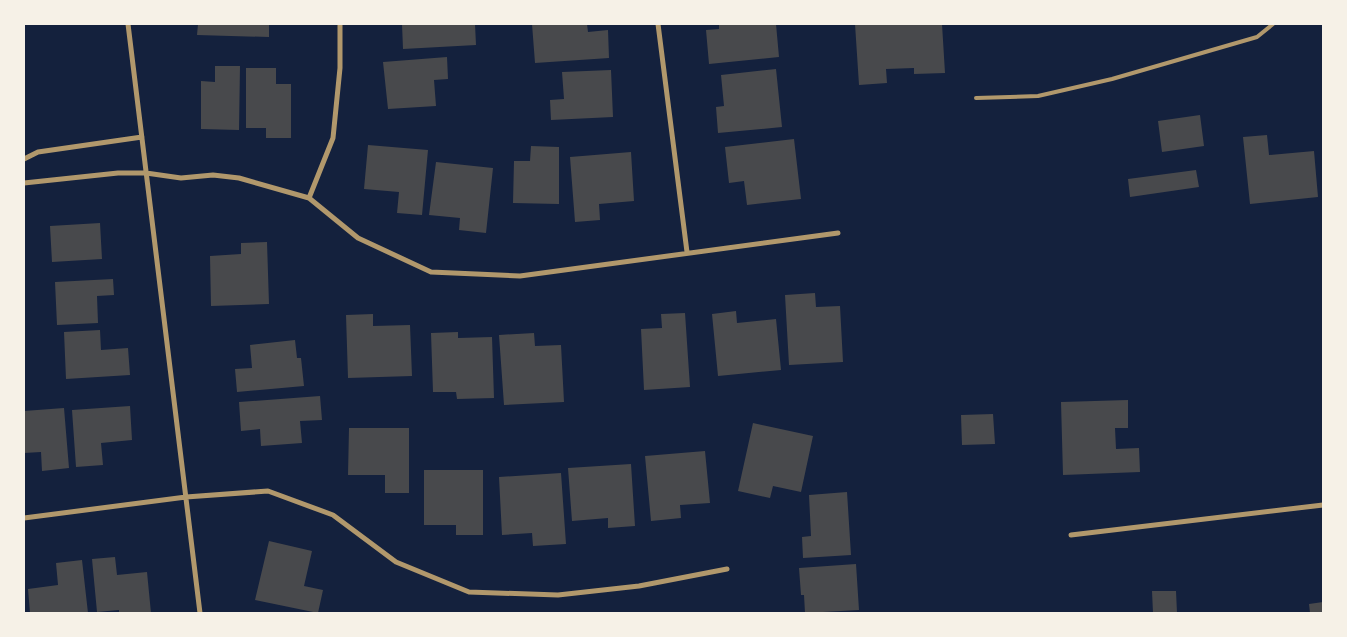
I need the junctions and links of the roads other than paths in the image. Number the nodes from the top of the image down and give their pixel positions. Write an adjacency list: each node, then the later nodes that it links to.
1 (128, 24): 6 (street)
2 (340, 24): 10 (street)
3 (658, 24): 12 (street)
4 (1273, 24): 5 (lane)
5 (976, 98)
6 (142, 137): 7 (street); 8 (street)
7 (24, 159)
8 (146, 173): 9 (street); 10 (street); 13 (street)
9 (24, 183)
10 (309, 198): 12 (street)
11 (838, 233): 12 (street)
12 (687, 252)
13 (186, 496): 15 (street); 17 (street); 18 (street)
14 (1323, 505): 16 (street)
15 (24, 518)
16 (1072, 535)
17 (727, 569)
18 (200, 613)

